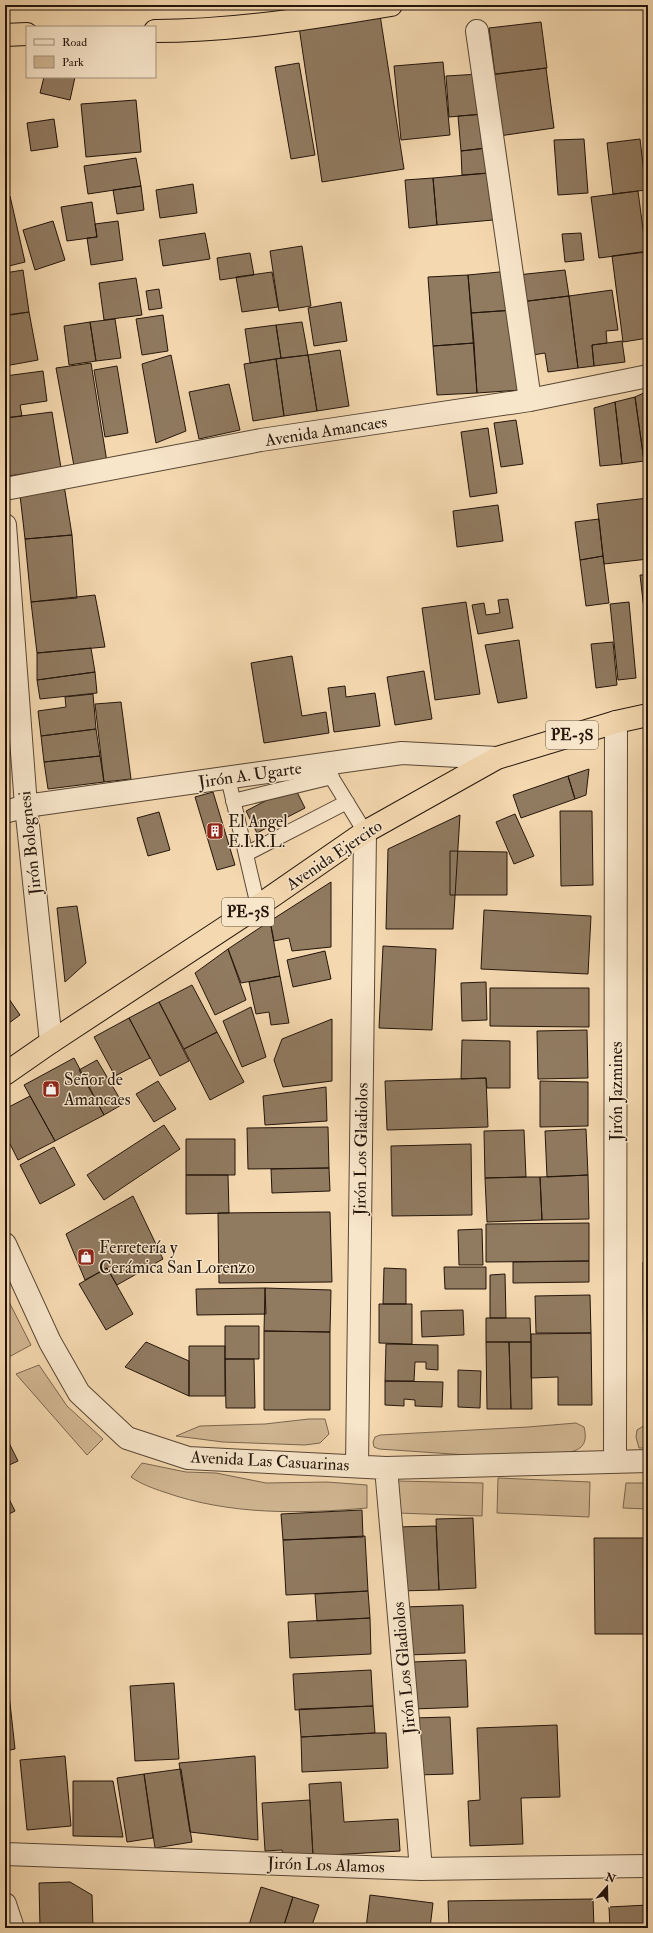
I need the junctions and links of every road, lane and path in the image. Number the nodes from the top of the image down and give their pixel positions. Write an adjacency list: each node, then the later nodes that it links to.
1 (391, 5): 3 (highway)
2 (477, 31): 7 (street)
3 (156, 32)
4 (26, 34): 5 (highway)
5 (5, 35)
6 (648, 376): 7 (street, Avenida Amancaes)
7 (530, 400): 8 (street, Avenida Amancaes)
8 (5, 489)
9 (5, 525): 17 (street, Jirón Bolognesi)
10 (648, 715): 11 (highway, Avenida Ejercito / PE-3S)
11 (616, 722): 12 (highway, Avenida Ejercito / PE-3S); 25 (street, Jirón Jazmines)
12 (496, 758): 13 (street, Jirón A. Ugarte); 19 (highway, Avenida Ejercito / PE-3S)
13 (328, 770): 14 (street, Jirón A. Ugarte); 15 (lane); 16 (lane)
14 (228, 778): 15 (lane); 17 (street, Jirón A. Ugarte)
15 (233, 801): 20 (lane)
16 (347, 802): 19 (lane); 20 (lane)
17 (26, 806): 18 (street, Jirón A. Ugarte); 22 (street, Jirón Bolognesi)
18 (5, 812)
19 (365, 832): 21 (highway, Avenida Ejercito / PE-3S); 27 (street, Jirón Los Gladiolos)
20 (246, 854): 21 (lane)
21 (258, 906): 22 (highway, Avenida Ejercito / PE-3S)
22 (52, 1042): 23 (highway, Avenida Ejercito / PE-3S)
23 (5, 1074)
24 (5, 1244): 27 (street, Avenida Las Casuarinas)
25 (615, 1461): 26 (street, Avenida Las Casuarinas); 28 (street, Avenida Las Casuarinas)
26 (648, 1461)
27 (357, 1466): 28 (street, Avenida Las Casuarinas)
28 (386, 1468): 31 (street, Jirón Los Gladiolos)
29 (5, 1854): 31 (street, Jirón Los Alamos)
30 (648, 1866): 31 (street, Jirón Los Alamos)
31 (421, 1869)
32 (5, 1904): 33 (street)
33 (13, 1928)

